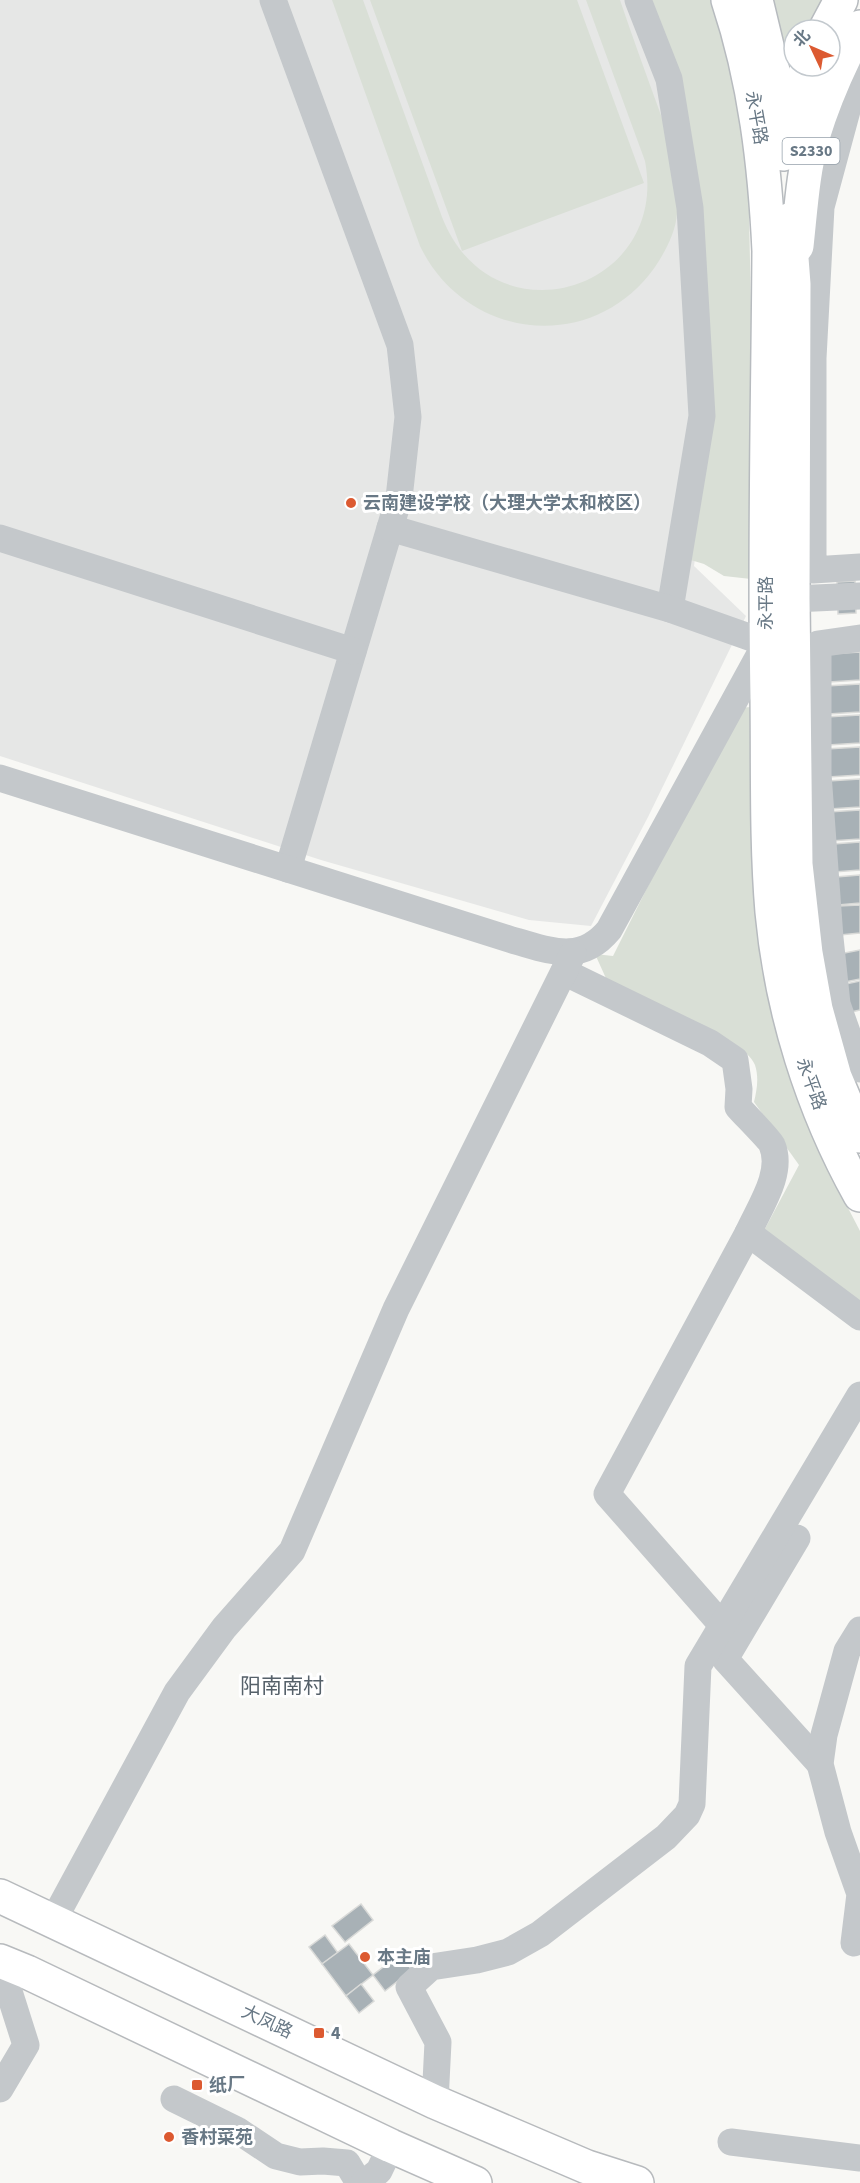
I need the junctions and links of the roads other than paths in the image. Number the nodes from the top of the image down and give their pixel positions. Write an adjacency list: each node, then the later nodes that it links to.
1 (273, 0): 13 (street)
2 (638, 0): 18 (street)
3 (728, 0): 11 (main road, 永平路)
4 (756, 0): 10 (main road, 永平路)
5 (841, 0): 6 (main road)
6 (831, 18)
7 (860, 27): 12 (main road, S2330)
8 (860, 72): 15 (street)
9 (803, 78): 10 (main road, S2330)
10 (781, 134): 11 (main road, S2330); 12 (main road, 永平路)
11 (767, 207): 17 (main road, 永平路)
12 (794, 284): 17 (main road, 永平路)
13 (390, 528): 18 (street); 21 (street)
14 (0, 538): 21 (street)
15 (860, 567)
16 (860, 596): 17 (street)
17 (779, 598): 20 (main road, 永平路); 26 (main road, 永平路)
18 (670, 609): 20 (street)
19 (860, 638): 25 (street)
20 (766, 643): 24 (street); 27 (main road, 永平路)
21 (353, 651): 23 (street)
22 (0, 777): 23 (street)
23 (288, 869): 24 (street)
24 (568, 962): 28 (street); 36 (street)
25 (860, 1069)
26 (860, 1136)
27 (860, 1195)
28 (748, 1233): 29 (street); 32 (street)
29 (860, 1317)
30 (860, 1395): 32 (street)
31 (860, 1432): 34 (street)
32 (722, 1625): 41 (street)
33 (860, 1630): 34 (street)
34 (820, 1764): 37 (street)
35 (0, 1896): 36 (main road, 大凤路)
36 (53, 1921): 41 (main road, 大凤路)
37 (854, 1943)
38 (0, 1962): 39 (street); 43 (main road)
39 (0, 2090)
40 (174, 2099): 46 (street)
41 (435, 2102): 49 (main road, 大凤路)
42 (731, 2142): 44 (street)
43 (391, 2146): 45 (main road); 47 (street)
44 (860, 2158)
45 (428, 2173): 48 (main road)
46 (359, 2183)
47 (364, 2183)
48 (475, 2183)
49 (637, 2183)

